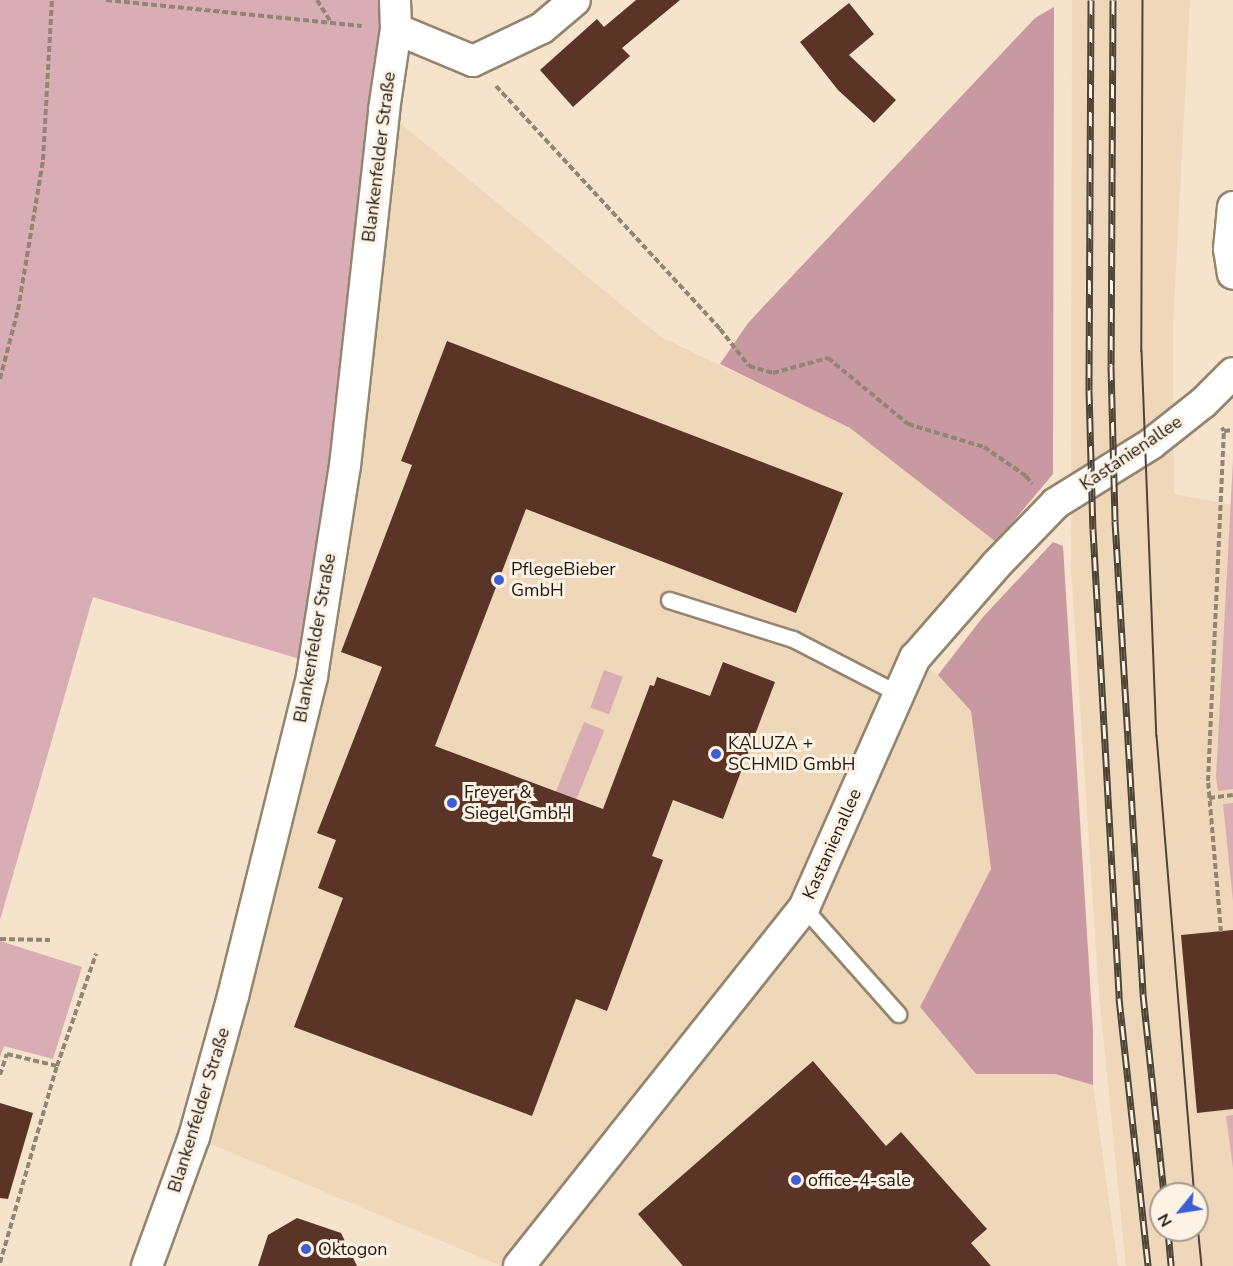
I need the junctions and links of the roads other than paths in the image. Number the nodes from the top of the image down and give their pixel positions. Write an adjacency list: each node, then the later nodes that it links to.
1 (395, 0): 3 (street, Blankenfelder Straße)
2 (575, 0): 3 (street)
3 (396, 30): 11 (street, Blankenfelder Straße)
4 (1233, 207): 5 (street)
5 (1233, 274)
6 (1233, 373): 8 (street, Kastanienallee)
7 (669, 600): 8 (lane)
8 (899, 694): 9 (street, Kastanienallee)
9 (804, 908): 10 (lane); 12 (street, Kastanienallee)
10 (898, 1014)
11 (147, 1266)
12 (519, 1266)

